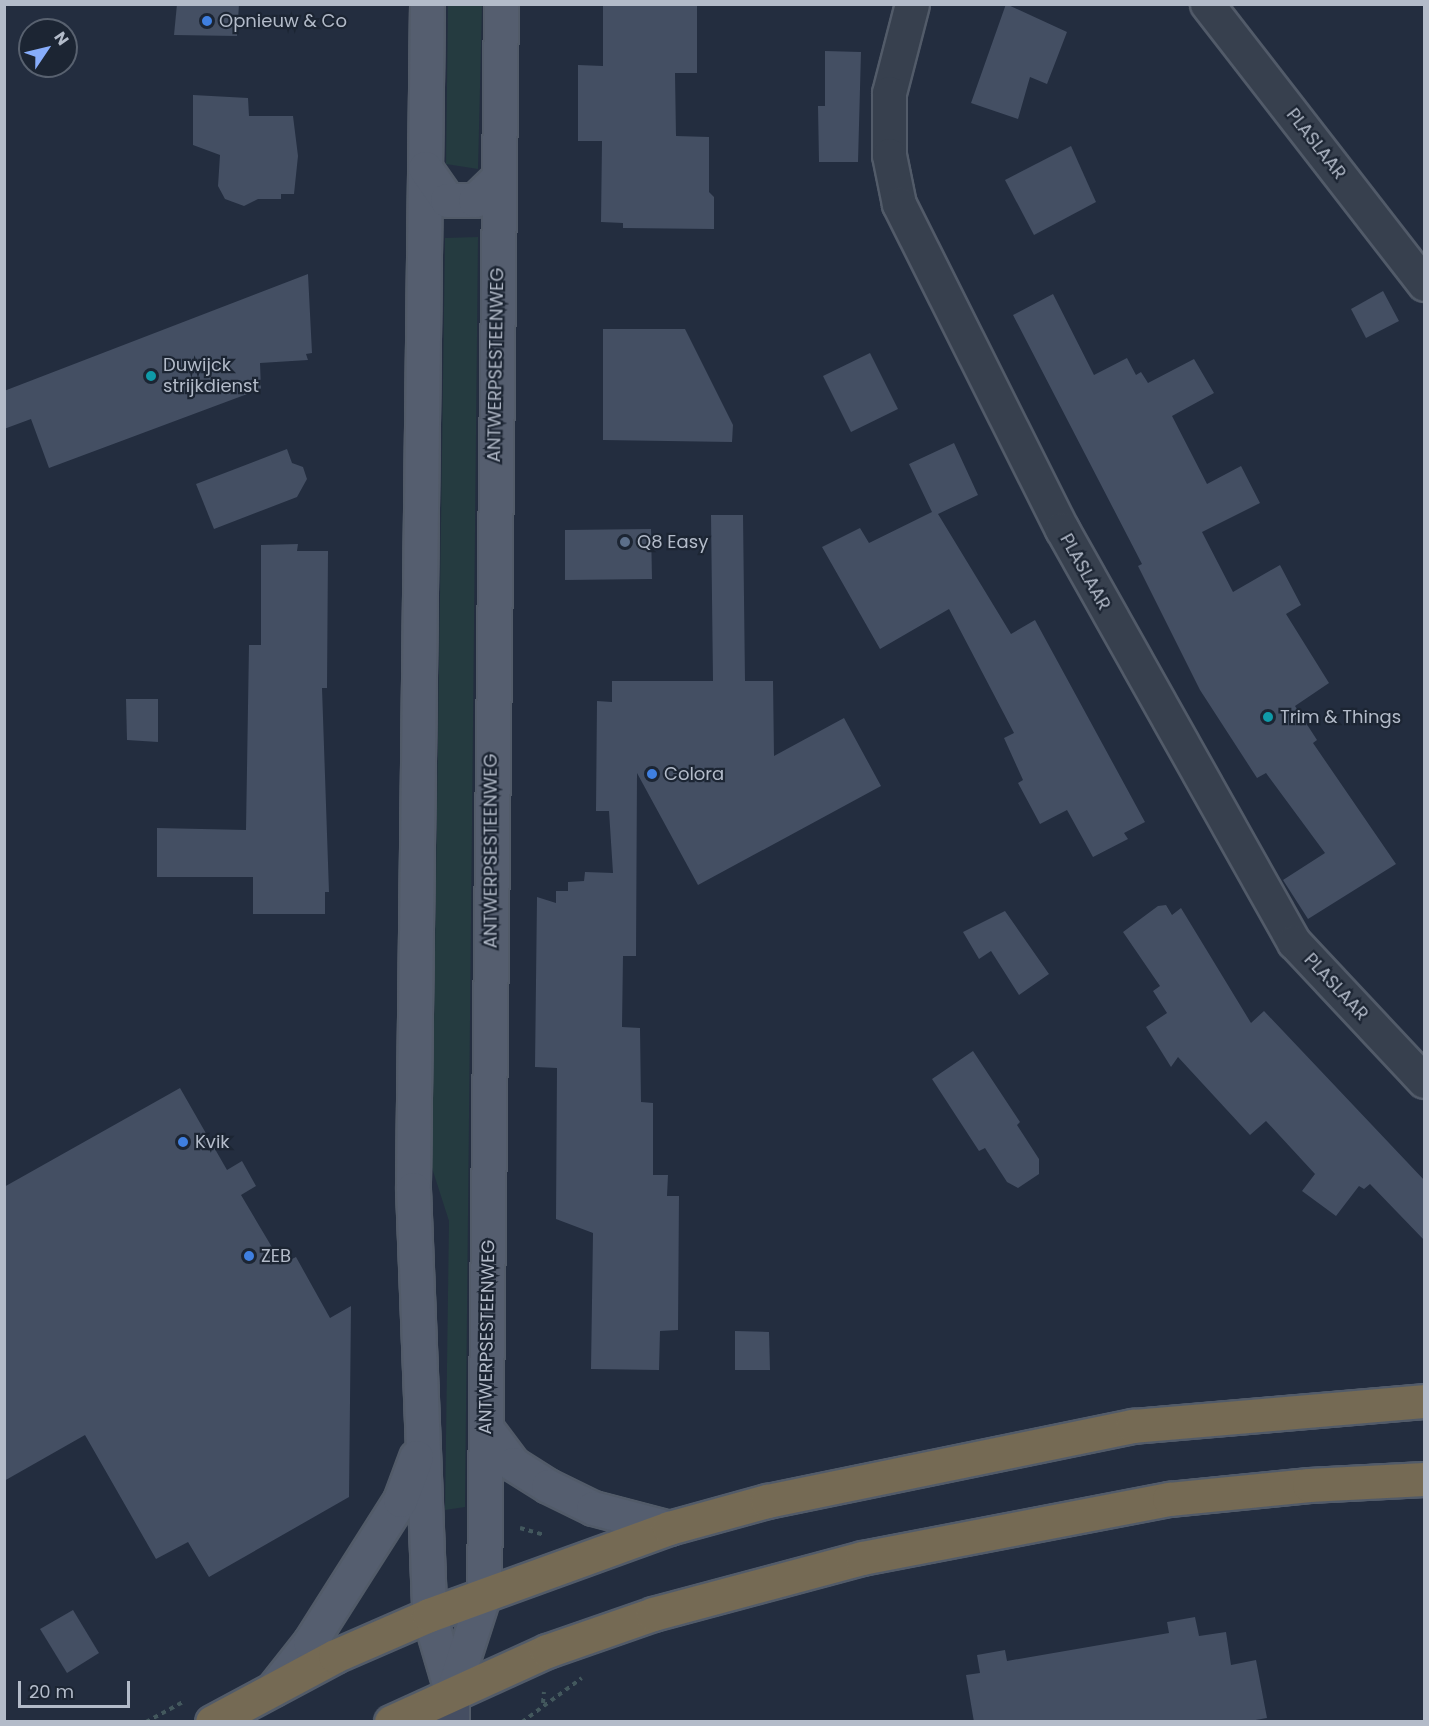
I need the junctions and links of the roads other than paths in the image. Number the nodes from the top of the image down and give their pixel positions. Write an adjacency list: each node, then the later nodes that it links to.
1 (428, 4): 5 (main road)
2 (501, 4): 6 (main road, ANTWERPSESTEENWEG)
3 (912, 4): 8 (street, PLASLAAR)
4 (1207, 4): 7 (street, PLASLAAR)
5 (425, 168): 6 (main road); 11 (main road)
6 (498, 178): 10 (main road, ANTWERPSESTEENWEG)
7 (1425, 284)
8 (1425, 1081)
9 (1425, 1401): 13 (highway)
10 (486, 1428): 13 (main road); 14 (main road, ANTWERPSESTEENWEG)
11 (420, 1447): 15 (main road); 16 (main road)
12 (1425, 1479): 17 (highway)
13 (669, 1528): 14 (highway)
14 (484, 1594): 15 (highway); 17 (main road, ANTWERPSESTEENWEG)
15 (429, 1615): 16 (highway); 17 (main road)
16 (273, 1689): 18 (highway)
17 (452, 1707): 19 (highway)
18 (203, 1708)
19 (391, 1722)

